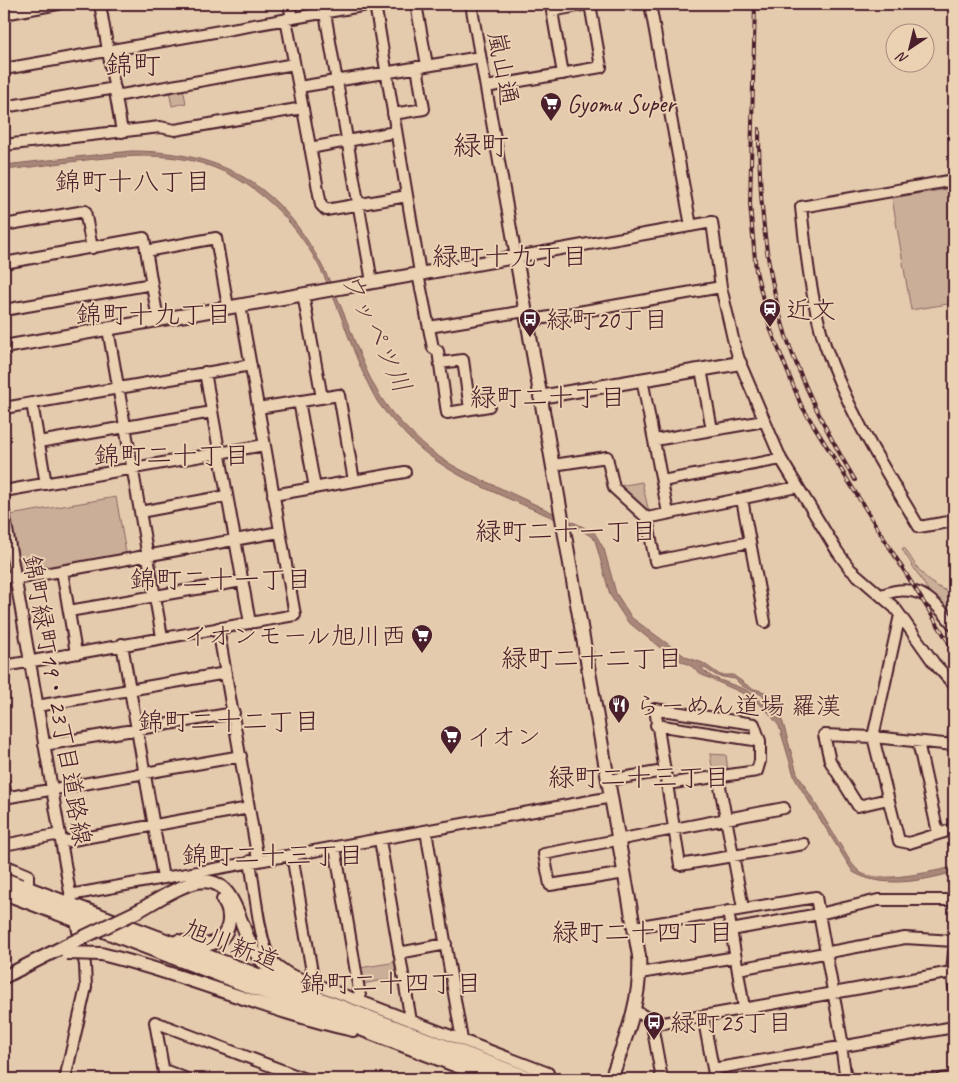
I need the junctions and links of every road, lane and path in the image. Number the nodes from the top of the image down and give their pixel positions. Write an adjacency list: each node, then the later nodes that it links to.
1 (58, 4): 11 (street)
2 (100, 4): 13 (street)
3 (289, 4): 12 (street)
4 (374, 4): 9 (street); 18 (street)
5 (416, 4): 16 (street)
6 (471, 4): 14 (street, 嵐山通)
7 (590, 4): 19 (street); 19 (street)
8 (650, 4): 36 (street)
9 (347, 6): 10 (street)
10 (325, 13): 12 (street); 20 (street)
11 (4, 14)
12 (289, 18): 13 (street); 15 (street)
13 (108, 50): 17 (street); 23 (street)
14 (480, 57): 16 (street); 22 (street, 嵐山通)
15 (294, 64): 21 (street); 23 (street)
16 (422, 66): 18 (street); 26 (street)
17 (4, 69)
18 (387, 72): 20 (street); 26 (street)
19 (563, 74): 22 (street)
20 (337, 81): 21 (street); 29 (street)
21 (299, 87): 25 (street)
22 (486, 87): 39 (street, 嵐山通)
23 (116, 92): 24 (street); 27 (street)
24 (4, 107)
25 (303, 108): 27 (street); 31 (street)
26 (393, 114): 28 (street)
27 (122, 132): 30 (street)
28 (395, 132): 29 (street); 33 (street)
29 (347, 141): 31 (street); 34 (street)
30 (4, 144)
31 (310, 148): 34 (street)
32 (954, 180): 93 (street)
33 (407, 196): 34 (street); 41 (street)
34 (358, 204): 42 (street)
35 (4, 224): 37 (street)
36 (691, 226): 39 (street); 44 (street)
37 (92, 248): 38 (street); 40 (street)
38 (146, 252): 43 (street); 46 (street)
39 (516, 257): 41 (main road); 48 (main road)
40 (4, 263)
41 (419, 274): 42 (main road); 50 (street)
42 (372, 282): 45 (main road)
43 (152, 284): 47 (street); 49 (street)
44 (721, 287): 48 (street); 54 (street)
45 (309, 293): 46 (main road); 61 (street)
46 (234, 306): 49 (main road); 55 (street)
47 (4, 310)
48 (526, 316): 50 (street); 60 (main road)
49 (158, 320): 51 (main road)
50 (429, 328): 53 (street)
51 (108, 329): 52 (main road); 59 (street)
52 (4, 347)
53 (440, 363): 67 (street); 67 (street)
54 (740, 363): 56 (main road); 69 (street)
55 (251, 364): 57 (street); 66 (street)
56 (701, 369): 58 (main road); 71 (street)
57 (205, 372): 59 (street); 68 (street)
58 (642, 380): 60 (main road); 72 (street)
59 (118, 388): 63 (street); 70 (street)
60 (540, 397): 77 (main road)
61 (322, 398): 62 (street); 80 (street)
62 (299, 401): 66 (street); 84 (street)
63 (32, 403): 65 (street); 73 (street)
64 (489, 406): 67 (street)
65 (4, 408)
66 (258, 408): 74 (street)
67 (470, 409)
68 (212, 412): 70 (street); 75 (street)
69 (764, 421): 71 (street); 76 (street)
70 (125, 428): 73 (street); 78 (street)
71 (712, 430): 72 (street)
72 (655, 440): 81 (street)
73 (39, 442): 82 (street)
74 (264, 445): 75 (street); 86 (street)
75 (220, 453): 78 (street); 87 (street)
76 (781, 459): 81 (street); 83 (street)
77 (553, 465): 92 (street); 131 (main road)
78 (132, 468): 82 (street); 90 (street)
79 (405, 472): 80 (street)
80 (354, 481): 84 (street)
81 (662, 481): 91 (street)
82 (46, 484): 85 (street)
83 (797, 487): 88 (street); 102 (street)
84 (315, 488): 86 (street)
85 (4, 491)
86 (273, 495): 94 (street)
87 (226, 496): 90 (street); 95 (street)
88 (742, 499): 91 (street); 96 (street)
89 (4, 512): 99 (street, 錦町緑町19・23丁目道路線)
90 (140, 512): 97 (street)
91 (668, 513): 92 (street)
92 (647, 518): 96 (street)
93 (954, 521)
94 (280, 532): 95 (street); 107 (street)
95 (235, 539): 97 (street); 101 (street)
96 (750, 542): 106 (street)
97 (147, 556): 98 (street); 103 (street)
98 (62, 571): 99 (street); 104 (street)
99 (16, 577): 100 (street); 113 (street, 錦町緑町19・23丁目道路線)
100 (4, 578)
101 (242, 581): 103 (street); 107 (street)
102 (882, 595): 105 (street); 108 (street)
103 (155, 597): 104 (street); 110 (street)
104 (69, 611): 112 (street)
105 (900, 615): 116 (street); 122 (street)
106 (765, 622)
107 (250, 623): 109 (street)
108 (954, 626)
109 (218, 628): 110 (street); 115 (street)
110 (162, 638): 111 (street)
111 (122, 644): 112 (street); 117 (street)
112 (76, 653): 113 (street)
113 (30, 662): 114 (street); 118 (street, 錦町緑町19・23丁目道路線)
114 (4, 666)
115 (226, 673): 117 (street); 119 (street)
116 (954, 685)
117 (130, 690): 118 (street); 121 (street)
118 (37, 706): 125 (street, 錦町緑町19・23丁目道路線)
119 (234, 713): 121 (street); 127 (street)
120 (656, 726): 123 (street); 123 (street); 128 (street)
121 (137, 729): 125 (street); 129 (street)
122 (873, 737): 124 (street); 137 (street); 137 (street)
123 (760, 741): 130 (street)
124 (918, 742): 126 (street); 145 (street)
125 (44, 745): 134 (street, 錦町緑町19・23丁目道路線)
126 (954, 745)
127 (241, 756): 129 (street); 138 (street)
128 (664, 771): 131 (street); 133 (street)
129 (145, 773): 134 (street); 141 (street)
130 (718, 776): 133 (street); 140 (street)
131 (609, 780): 135 (main road)
132 (4, 784): 136 (street)
133 (666, 784): 142 (street)
134 (52, 790): 136 (street); 146 (street, 錦町緑町19・23丁目道路線)
135 (612, 797): 144 (street); 147 (main road)
136 (5, 798)
137 (888, 799): 145 (street)
138 (249, 808): 141 (street); 154 (street)
139 (784, 808): 140 (street)
140 (727, 818): 142 (street); 153 (street)
141 (154, 825): 146 (street); 157 (street)
142 (673, 829): 147 (street); 153 (street)
143 (954, 829): 145 (street)
144 (426, 831): 148 (street); 171 (street)
145 (938, 833)
146 (61, 838): 150 (street); 163 (street, 錦町緑町19・23丁目道路線)
147 (619, 839): 156 (main road); 156 (street)
148 (380, 840): 151 (street); 173 (street)
149 (804, 844): 153 (street)
150 (4, 845)
151 (334, 847): 152 (street); 184 (street)
152 (292, 855): 154 (street); 181 (street)
153 (734, 856): 164 (street)
154 (254, 861): 157 (street); 181 (street)
155 (4, 865): 159 (street)
156 (625, 873): 168 (main road)
157 (164, 878): 163 (street)
158 (4, 880): 159 (highway, 旭川新道)
159 (28, 889): 163 (highway, 旭川新道)
160 (4, 892): 163 (highway, 旭川新道)
161 (169, 895): 167 (main road); 172 (main road, bridge); 189 (main road)
162 (954, 900): 166 (street)
163 (74, 907): 167 (highway, 旭川新道); 192 (highway, 旭川新道); 197 (street, 錦町緑町19・23丁目道路線)
164 (743, 908): 165 (street); 166 (street)
165 (728, 911): 168 (street); 169 (street)
166 (820, 914): 169 (street); 174 (street)
167 (94, 915): 189 (highway, 旭川新道)
168 (634, 927): 179 (main road)
169 (732, 930): 176 (street)
170 (954, 941): 174 (street)
171 (446, 944): 173 (street); 193 (street)
172 (66, 949): 180 (main road); 192 (main road, bridge)
173 (399, 953): 188 (street)
174 (826, 953): 177 (street); 183 (street)
175 (954, 953): 178 (street)
176 (736, 957): 177 (street); 179 (street)
177 (738, 969): 185 (street)
178 (952, 972): 182 (street); 183 (street)
179 (640, 973): 186 (main road)
180 (4, 977)
181 (314, 984): 184 (street)
182 (954, 988)
183 (833, 993): 185 (street); 194 (street)
184 (361, 1002): 188 (street)
185 (744, 1008): 187 (street)
186 (634, 1010): 190 (street); 203 (main road)
187 (703, 1016): 190 (street); 195 (street)
188 (411, 1021): 193 (street)
189 (381, 1024): 201 (highway, 旭川新道)
190 (652, 1025): 204 (street)
191 (954, 1027): 194 (street)
192 (387, 1038): 200 (highway, 旭川新道)
193 (462, 1040): 202 (street)
194 (842, 1046): 195 (street); 205 (street)
195 (714, 1074)
196 (164, 1075): 198 (street); 199 (street)
197 (65, 1079)
198 (187, 1079)
199 (305, 1079)
200 (494, 1079)
201 (530, 1079)
202 (549, 1079)
203 (611, 1079)
204 (662, 1079)
205 (846, 1079)

